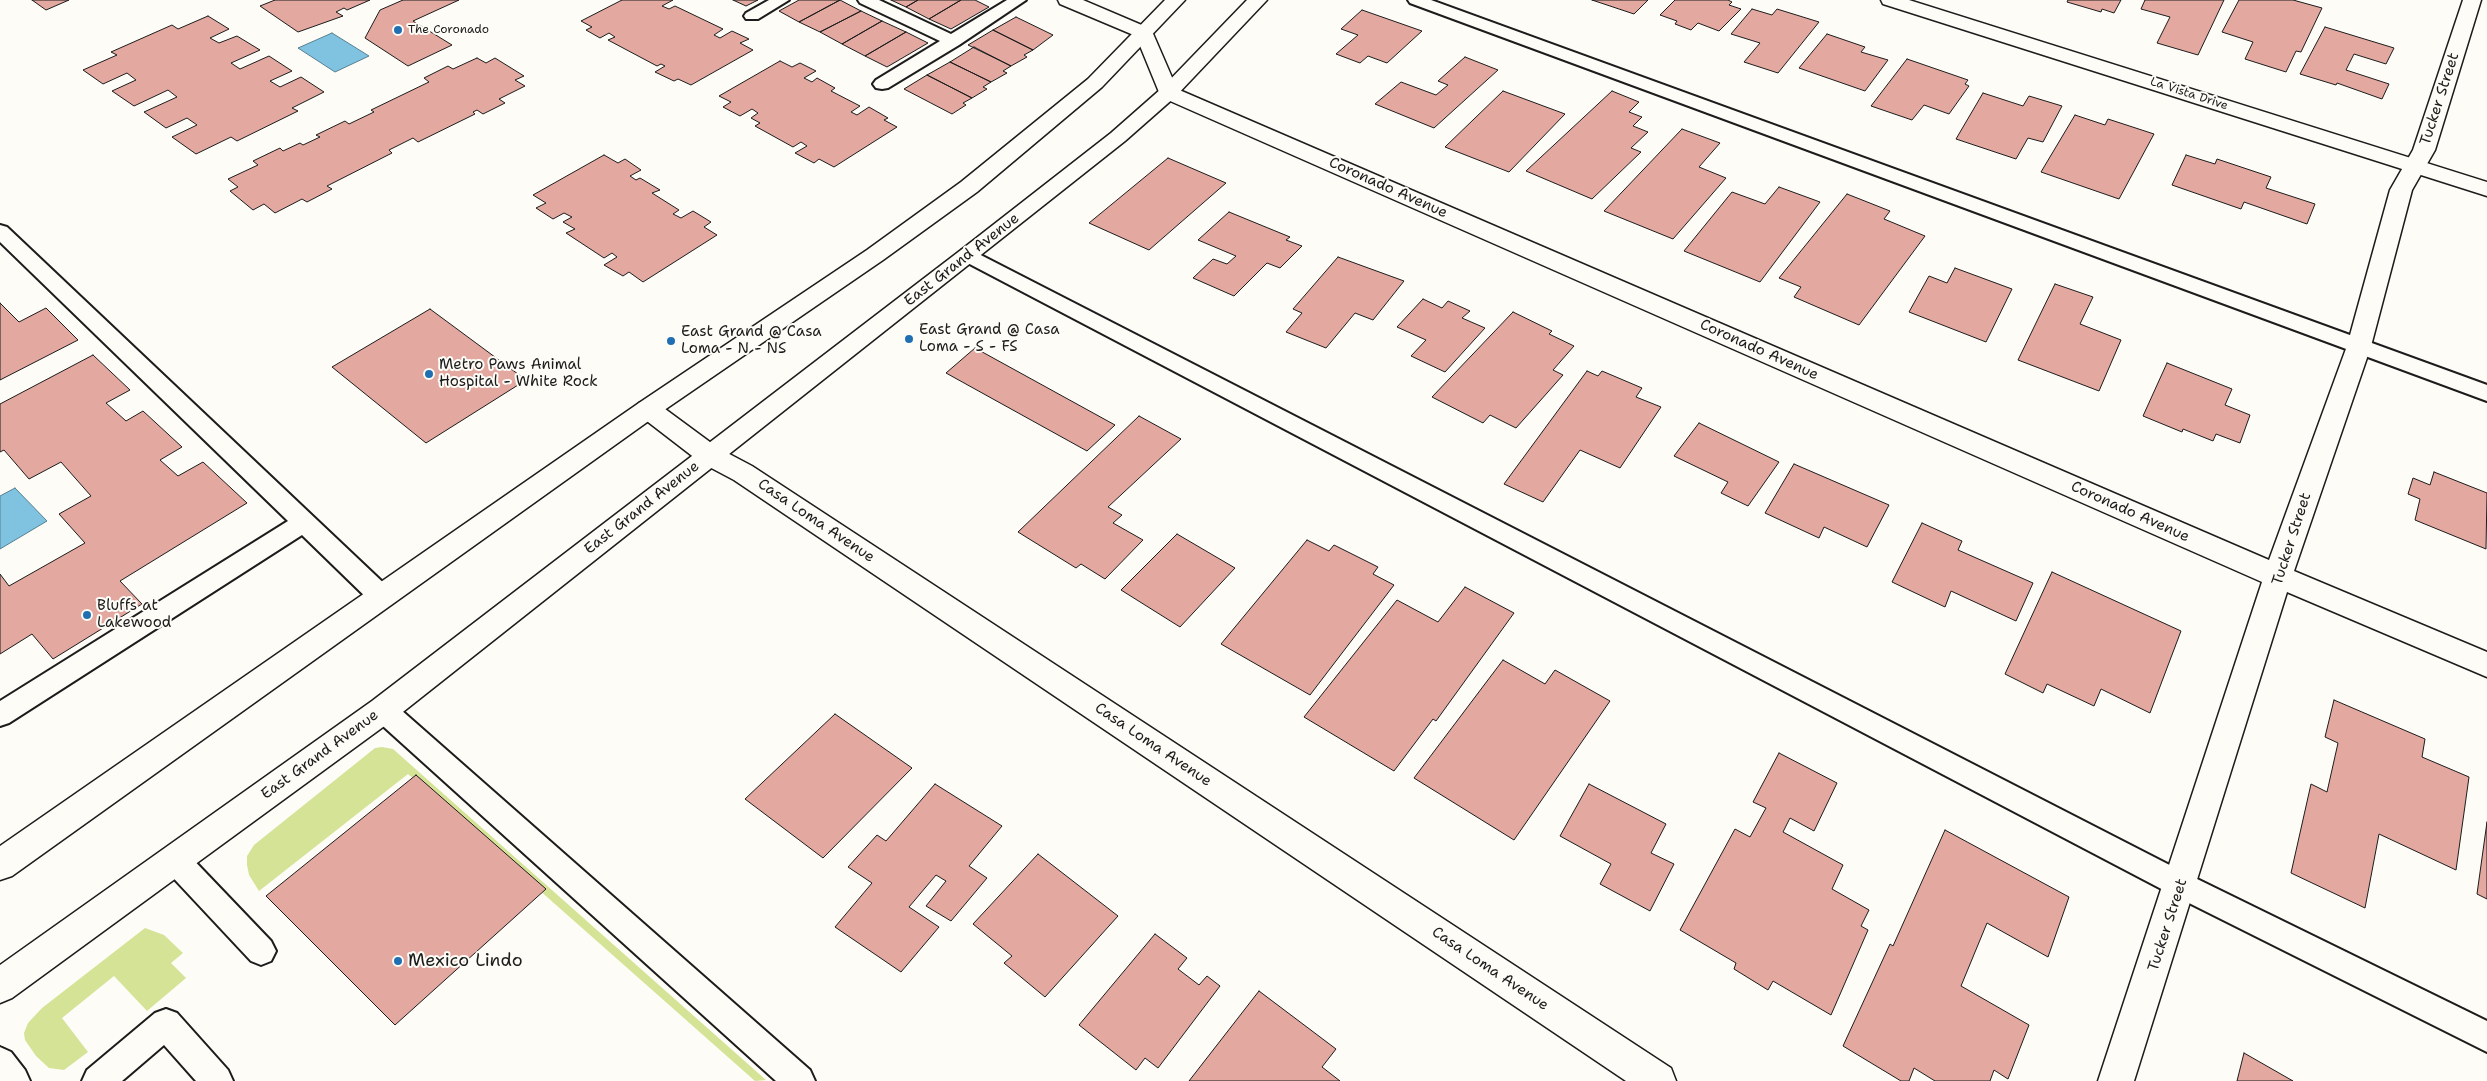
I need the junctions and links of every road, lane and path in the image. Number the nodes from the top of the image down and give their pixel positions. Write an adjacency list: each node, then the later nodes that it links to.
1 (781, 0): 10 (lane)
2 (866, 0): 12 (lane)
3 (1018, 0): 12 (lane)
4 (1067, 0): 11 (street)
5 (1176, 0): 11 (street)
6 (1258, 0): 14 (street, East Grand Avenue)
7 (1416, 0): 19 (lane)
8 (2472, 0): 15 (street, Tucker Street)
9 (1898, 1): 15 (street, La Vista Drive)
10 (752, 16)
11 (1144, 32): 14 (street); 21 (street)
12 (953, 41): 13 (lane)
13 (882, 84)
14 (1168, 93): 18 (street, East Grand Avenue); 24 (street, Coronado Avenue)
15 (2413, 166): 16 (street, La Vista Drive); 19 (street, Tucker Street)
16 (2487, 189)
17 (0, 231): 23 (lane)
18 (969, 255): 22 (street, East Grand Avenue); 31 (lane)
19 (2359, 346): 20 (lane); 24 (street, Tucker Street)
20 (2487, 393)
21 (648, 410): 22 (street, Casa Loma Avenue); 25 (street)
22 (709, 455): 27 (street, East Grand Avenue); 40 (street, Casa Loma Avenue)
23 (304, 522): 25 (lane); 28 (lane)
24 (2279, 576): 26 (street, Coronado Avenue); 31 (street, Tucker Street)
25 (382, 597): 30 (street)
26 (2487, 665)
27 (383, 710): 29 (street, East Grand Avenue); 39 (lane)
28 (0, 714)
29 (174, 859): 32 (lane); 33 (street, East Grand Avenue)
30 (0, 865)
31 (2181, 885): 34 (lane); 41 (street, Tucker Street)
32 (261, 951)
33 (0, 986)
34 (2487, 1037)
35 (0, 1063): 36 (lane)
36 (14, 1081)
37 (98, 1081): 38 (lane)
38 (217, 1081)
39 (800, 1081)
40 (1658, 1081)
41 (2116, 1081)

